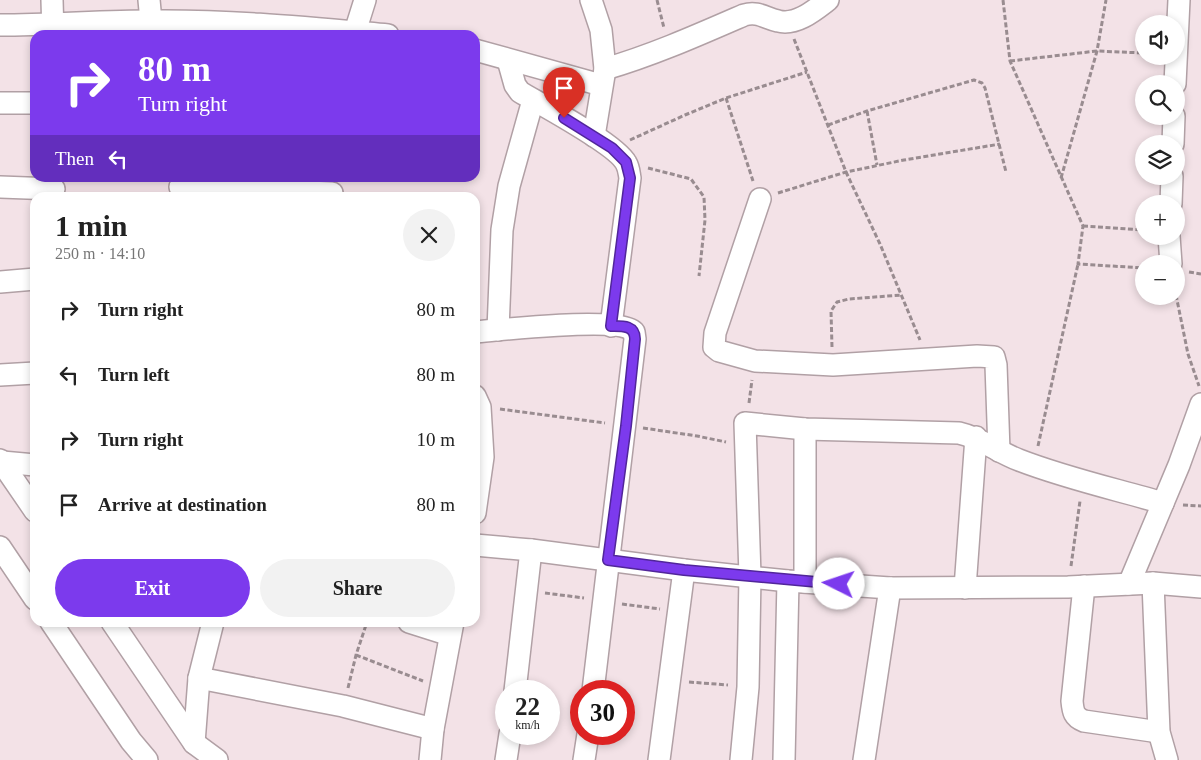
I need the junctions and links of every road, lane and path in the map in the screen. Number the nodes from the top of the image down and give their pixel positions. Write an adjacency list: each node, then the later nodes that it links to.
1 (52, 0): 12 (street)
2 (365, 0): 14 (street)
3 (591, 0): 23 (street)
4 (657, 0): 15 (path)
5 (828, 0): 10 (street)
6 (1003, 0): 20 (path)
7 (1106, 0): 16 (path)
8 (1179, 0): 22 (street)
9 (150, 10): 12 (street); 13 (street)
10 (787, 22): 15 (street); 21 (path)
11 (0, 25): 12 (street)
12 (53, 30)
13 (321, 30)
14 (356, 30)
15 (669, 48): 23 (street)
16 (1097, 51): 18 (path); 20 (path); 36 (path)
17 (480, 52): 19 (street)
18 (1135, 53)
19 (508, 60): 23 (street); 25 (street)
20 (1010, 61): 36 (path)
21 (806, 72): 24 (path); 29 (path)
22 (1175, 75)
23 (603, 77): 30 (street)
24 (726, 98): 32 (path); 41 (path)
25 (533, 100): 30 (street); 52 (street)
26 (0, 103): 27 (street)
27 (30, 103)
28 (867, 111): 29 (path); 31 (path); 33 (path)
29 (828, 124): 34 (path)
30 (594, 136): 32 (street)
31 (1000, 144): 33 (path); 35 (path)
32 (619, 155): 46 (path); 51 (street)
33 (877, 165): 34 (path)
34 (846, 172): 41 (path); 49 (path)
35 (1006, 172)
36 (1062, 178): 42 (path)
37 (0, 186): 38 (street)
38 (54, 188)
39 (180, 188): 40 (street)
40 (332, 189)
41 (760, 199): 55 (street)
42 (1082, 226): 43 (path); 44 (path)
43 (1135, 229)
44 (1078, 264): 45 (path); 71 (path)
45 (1135, 267)
46 (699, 276)
47 (30, 279): 48 (street)
48 (0, 282)
49 (902, 295): 54 (path); 56 (path)
50 (1178, 305): 59 (path)
51 (611, 326): 52 (street); 64 (street)
52 (498, 330): 53 (street)
53 (480, 332)
54 (926, 358): 56 (street); 68 (street)
55 (755, 362): 56 (street); 63 (path)
56 (833, 365)
57 (30, 373): 58 (street)
58 (0, 375)
59 (1201, 391)
60 (480, 401): 64 (path)
61 (1201, 404): 74 (street)
62 (480, 423): 72 (street)
63 (745, 423): 65 (street); 67 (street)
64 (626, 426): 67 (path); 79 (street)
65 (805, 429): 66 (street); 82 (street)
66 (976, 437): 68 (street); 88 (street)
67 (746, 446): 81 (street)
68 (999, 451): 71 (street)
69 (1, 461): 70 (street); 75 (street)
70 (30, 464)
71 (1034, 465): 73 (street)
72 (480, 478)
73 (1084, 480): 74 (street); 85 (path)
74 (1163, 503): 84 (street)
75 (30, 504)
76 (480, 545): 78 (street)
77 (0, 547): 90 (street)
78 (531, 550): 79 (street); 89 (street)
79 (608, 560): 80 (street); 91 (street)
80 (684, 570): 81 (street); 92 (street)
81 (750, 576): 82 (street); 103 (street)
82 (797, 581): 87 (street); 118 (street)
83 (1153, 583): 84 (street); 86 (street); 107 (street)
84 (1129, 584): 85 (street)
85 (1076, 586): 88 (street); 107 (street)
86 (1201, 587)
87 (890, 588): 88 (street); 119 (street)
88 (965, 588)
89 (527, 590): 91 (path); 100 (street)
90 (30, 592)
91 (604, 601): 92 (path); 101 (street)
92 (679, 612): 102 (street)
93 (54, 627): 111 (street)
94 (115, 627): 108 (street)
95 (212, 627): 99 (street)
96 (365, 627): 98 (path)
97 (451, 629): 104 (street)
98 (356, 655): 104 (path); 105 (path)
99 (199, 678): 105 (street); 108 (street)
100 (516, 680)
101 (594, 680)
102 (669, 680): 103 (path); 116 (street)
103 (748, 687): 117 (street)
104 (441, 688): 106 (street)
105 (343, 706): 106 (street)
106 (433, 729): 113 (street)
107 (1159, 732): 120 (street)
108 (194, 743): 112 (street)
109 (508, 745): 114 (street)
110 (586, 745): 115 (street)
111 (147, 760)
112 (217, 760)
113 (430, 760)
114 (506, 760)
115 (584, 760)
116 (660, 760)
117 (741, 760)
118 (784, 760)
119 (864, 760)
120 (1167, 760)

